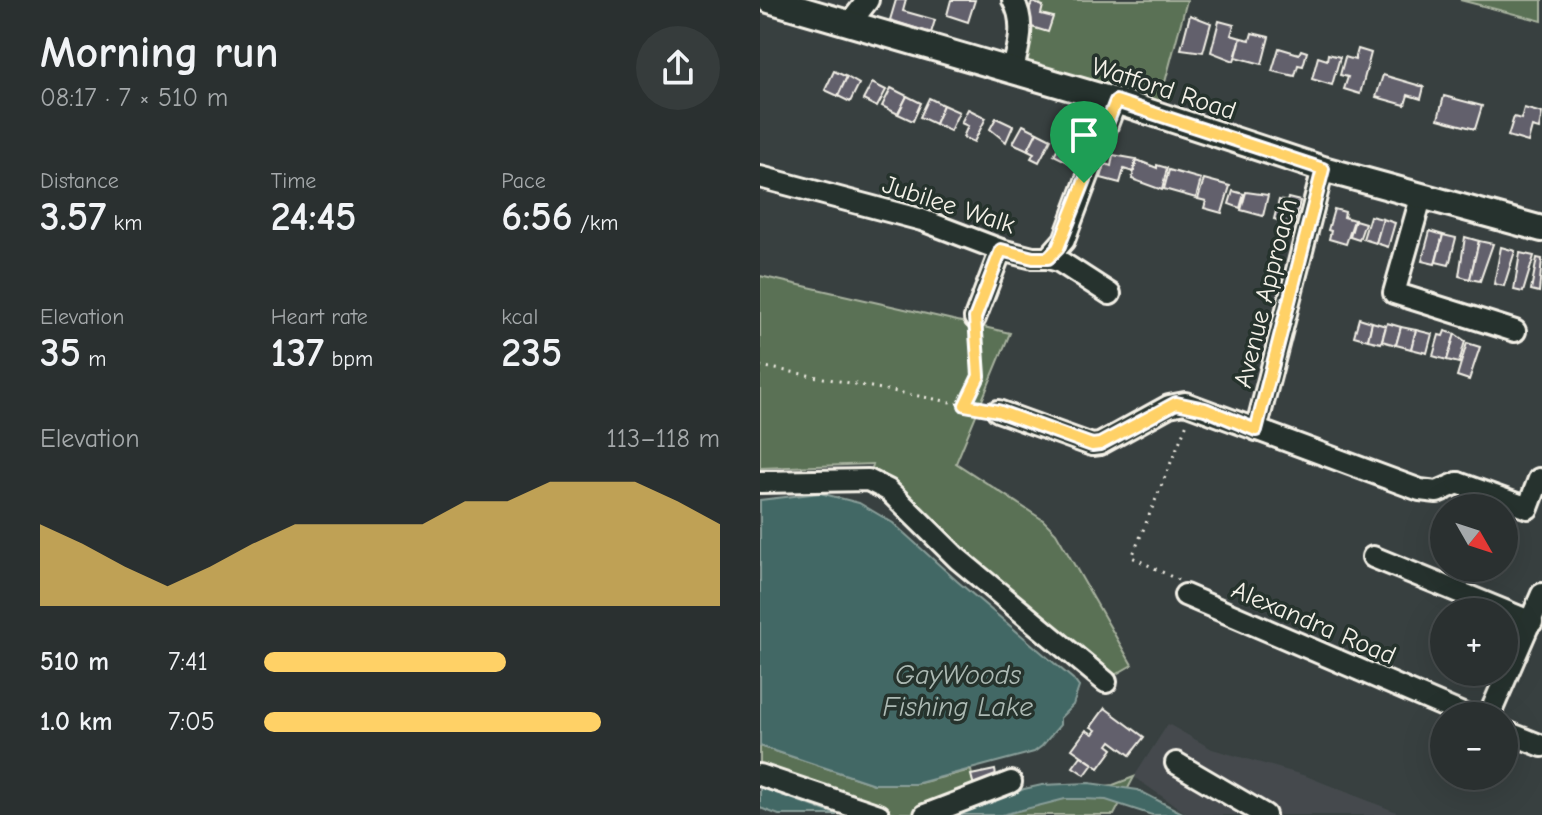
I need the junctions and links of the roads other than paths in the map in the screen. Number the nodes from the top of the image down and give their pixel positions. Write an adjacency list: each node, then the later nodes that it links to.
1 (769, 0): 4 (main road, Watford Road)
2 (868, 0): 4 (street)
3 (1013, 0): 5 (street)
4 (850, 23): 5 (main road, Watford Road)
5 (1012, 71): 6 (main road, Watford Road)
6 (1116, 101): 7 (main road, Watford Road); 12 (street)
7 (1323, 169): 9 (main road, Watford Road); 17 (street, Avenue Approach)
8 (760, 177): 11 (street, Jubilee Walk)
9 (1421, 198): 10 (main road, Watford Road); 15 (street)
10 (1542, 229)
11 (1001, 250): 12 (street, Jubilee Walk); 14 (street)
12 (1048, 258): 13 (street, Jubilee Walk)
13 (1110, 294)
14 (975, 318)
15 (1515, 331)
16 (998, 411): 17 (street)
17 (1256, 430): 18 (street)
18 (1539, 479)
19 (760, 482): 24 (street)
20 (1373, 557): 23 (street)
21 (1542, 594): 23 (street)
22 (1185, 595): 25 (street, Alexandra Road)
23 (1532, 622): 26 (street)
24 (1106, 682)
25 (1434, 702)
26 (1495, 702)
27 (1518, 737): 28 (street)
28 (1542, 746)
29 (1176, 763): 34 (street)
30 (760, 775): 32 (street)
31 (1011, 782): 33 (street)
32 (879, 815)
33 (925, 815)
34 (1265, 815)

